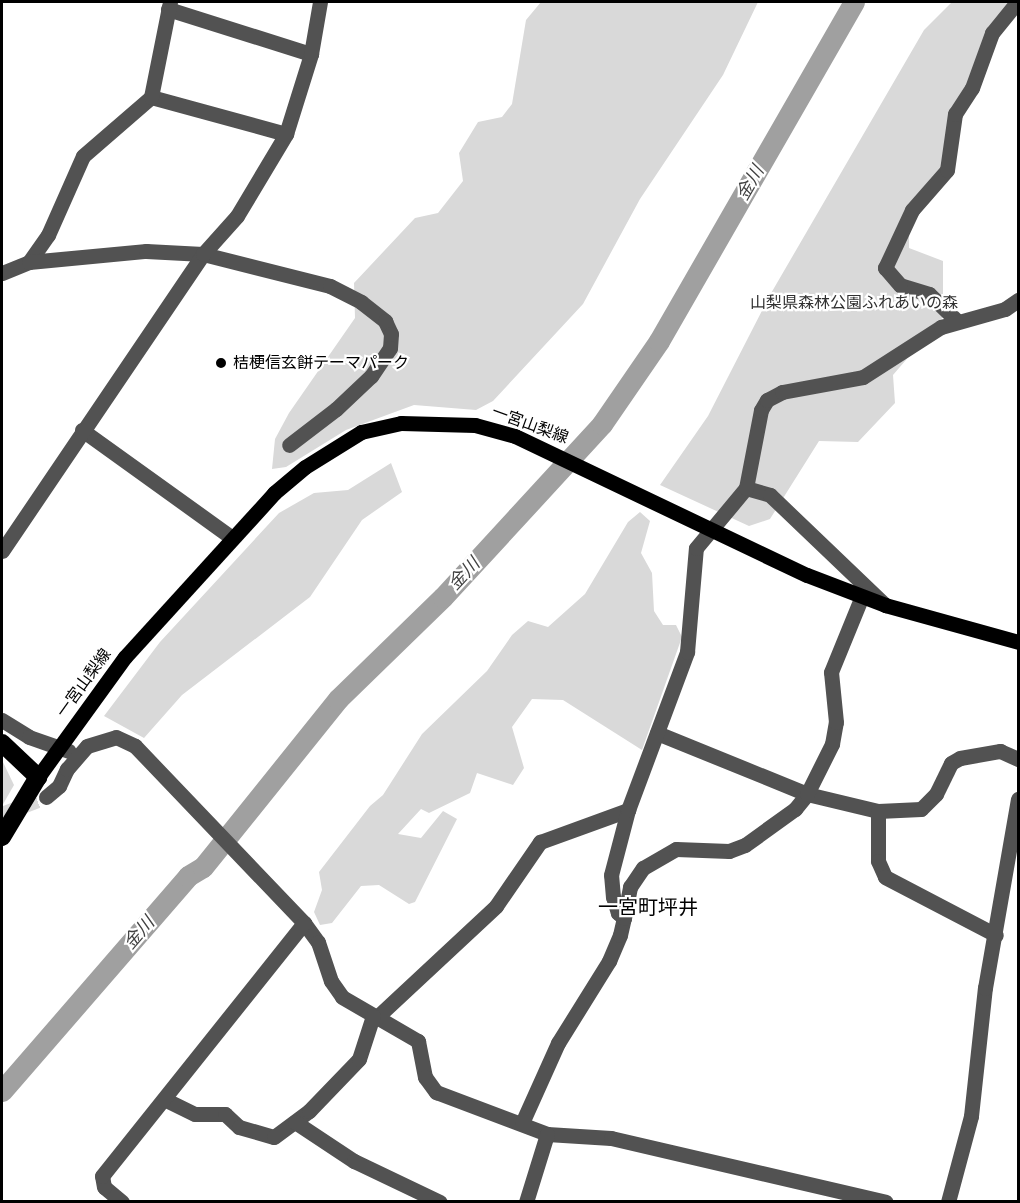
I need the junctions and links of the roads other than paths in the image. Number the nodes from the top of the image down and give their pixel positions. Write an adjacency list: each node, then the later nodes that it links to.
1 (320, 2): 4 (street)
2 (1017, 2): 11 (street)
3 (169, 5): 4 (street); 5 (street)
4 (311, 54): 6 (street)
5 (151, 97): 6 (street); 8 (street)
6 (286, 134): 7 (street)
7 (203, 254): 8 (street); 12 (street); 13 (street)
8 (29, 262): 9 (street)
9 (2, 273)
10 (1018, 300): 11 (street)
11 (957, 321): 14 (street)
12 (82, 430): 15 (street); 16 (street)
13 (289, 445)
14 (746, 488): 18 (street); 21 (street)
15 (231, 537): 17 (main road, 一宮山梨線); 25 (main road, 一宮山梨線)
16 (2, 551)
17 (862, 596): 18 (main road, 一宮山梨線); 26 (street)
18 (885, 605): 19 (main road, 一宮山梨線)
19 (1018, 642)
20 (2, 720): 23 (street)
21 (657, 733): 26 (street); 29 (street)
22 (2, 743): 25 (highway)
23 (77, 755): 27 (street); 32 (street)
24 (1018, 759): 30 (street)
25 (43, 771): 31 (highway)
26 (807, 794): 30 (street); 33 (street)
27 (45, 797)
28 (1018, 799): 34 (street)
29 (628, 810): 33 (street); 35 (street)
30 (878, 811): 34 (street)
31 (2, 837)
32 (300, 918): 35 (street); 36 (street)
33 (624, 918): 38 (street)
34 (996, 934): 44 (street)
35 (374, 1017): 37 (street); 38 (street)
36 (164, 1099): 37 (street); 40 (street)
37 (295, 1122): 41 (street)
38 (522, 1123): 39 (street)
39 (547, 1134): 42 (street); 43 (street)
40 (122, 1202)
41 (440, 1202)
42 (526, 1202)
43 (886, 1202)
44 (948, 1202)

